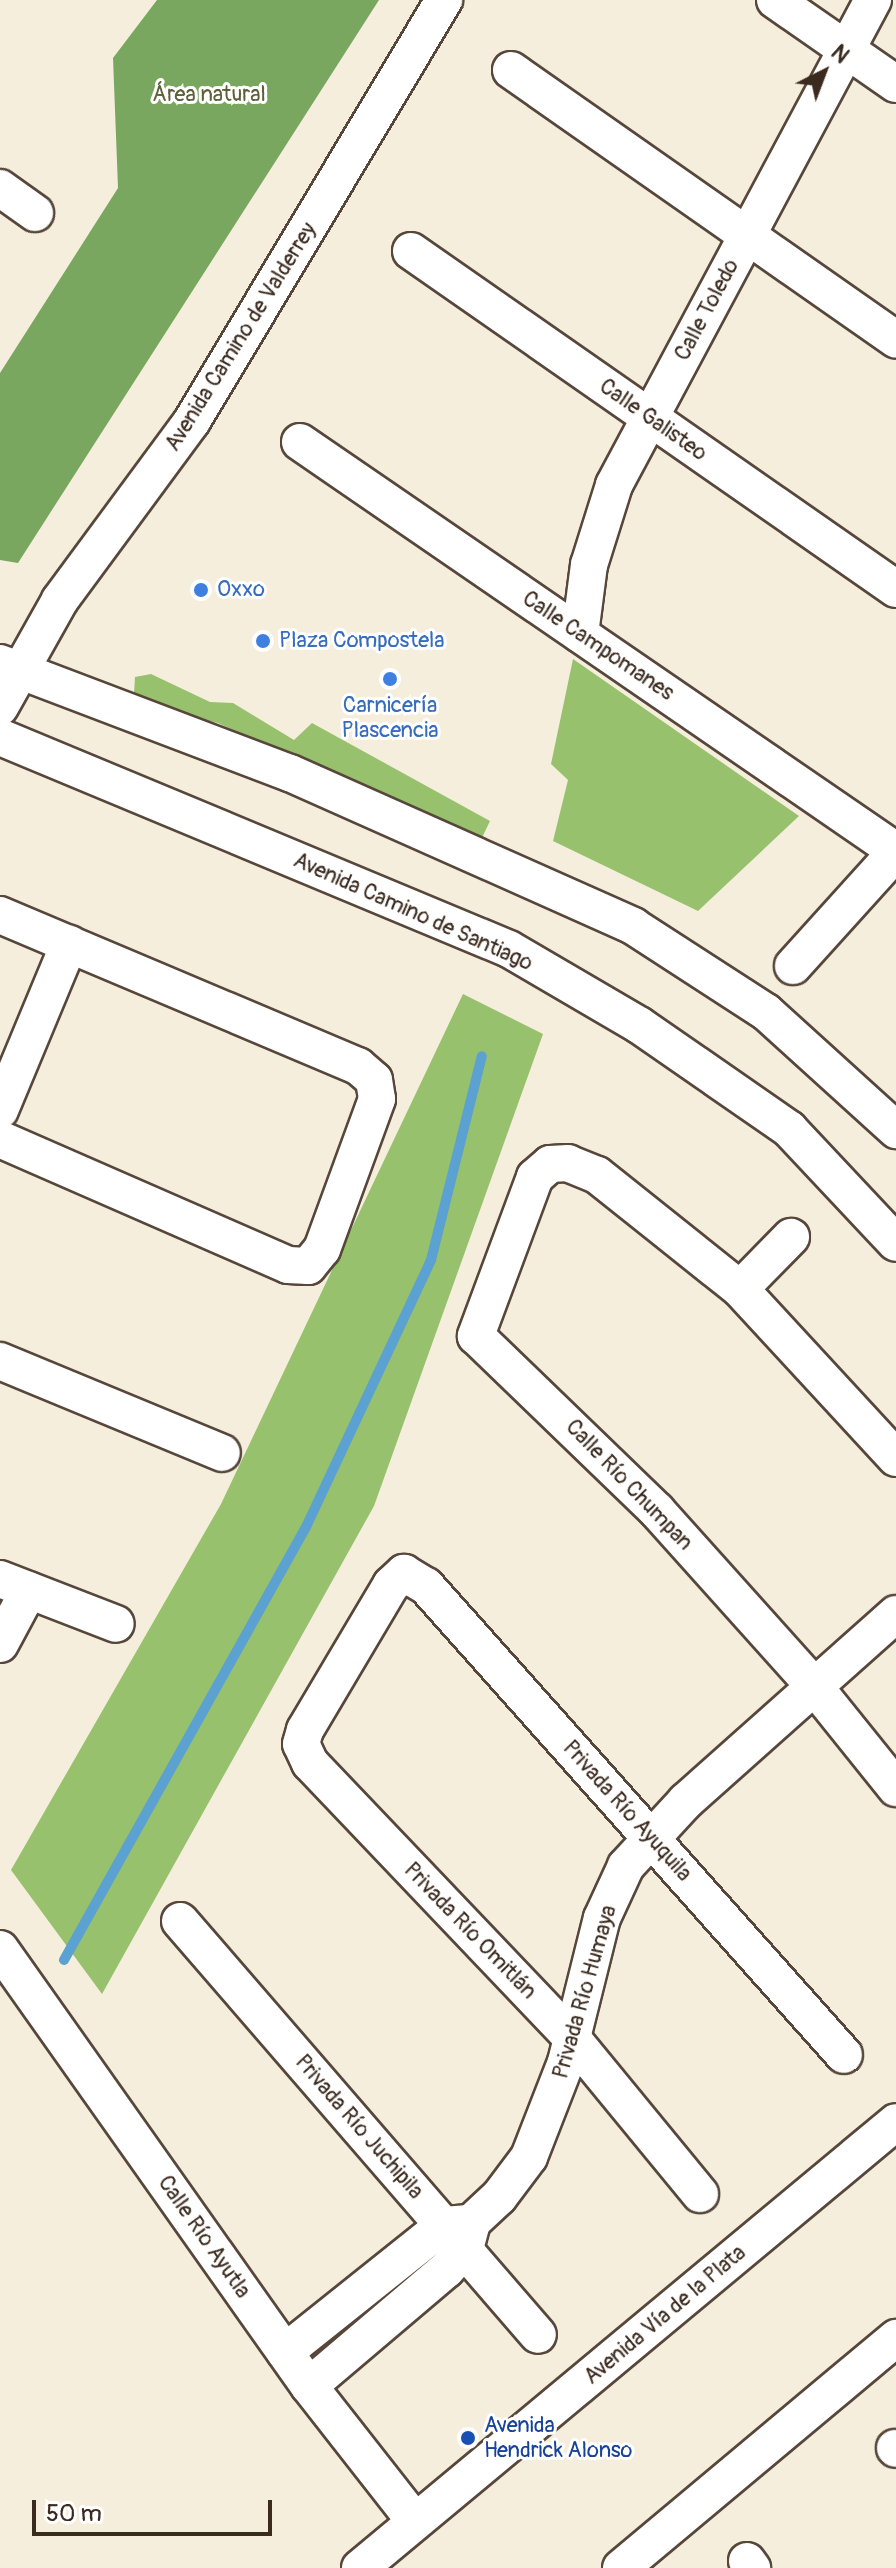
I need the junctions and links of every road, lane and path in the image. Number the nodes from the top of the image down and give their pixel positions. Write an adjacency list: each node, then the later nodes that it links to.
1 (444, 0): 16 (street, Avenida Camino de Valderrey)
2 (775, 0): 4 (street)
3 (873, 0): 4 (street, Calle Toledo)
4 (847, 50): 6 (street); 9 (street, Calle Toledo)
5 (511, 70): 9 (street)
6 (896, 84)
7 (0, 188): 8 (street)
8 (35, 213)
9 (747, 236): 11 (street); 12 (street, Calle Toledo)
10 (411, 251): 12 (street, Calle Galisteo)
11 (896, 340)
12 (650, 418): 14 (street, Calle Galisteo); 15 (street, Calle Toledo)
13 (300, 442): 15 (street, Calle Campomanes)
14 (896, 589)
15 (580, 634): 19 (street, Calle Campomanes)
16 (9, 667): 17 (street, Avenida Camino de Valderrey); 24 (street)
17 (0, 707)
18 (0, 737): 27 (street, Avenida Camino de Santiago)
19 (896, 852): 22 (street)
20 (0, 915): 21 (street)
21 (69, 944): 23 (street); 25 (street)
22 (793, 966)
23 (0, 1110)
24 (896, 1130)
25 (0, 1139)
26 (791, 1237): 28 (street)
27 (896, 1243)
28 (740, 1289): 31 (street); 36 (street, Calle Río Chumpan)
29 (0, 1361): 30 (street)
30 (222, 1453)
31 (896, 1458)
32 (14, 1584): 34 (street); 35 (street)
33 (896, 1614): 36 (street, Privada Río Humaya)
34 (116, 1624)
35 (0, 1644)
36 (814, 1686): 38 (street, Calle Río Chumpan); 39 (street, Privada Río Humaya)
37 (301, 1744): 39 (street, Privada Río Ayuquila); 42 (street, Privada Río Omitlán)
38 (896, 1788)
39 (649, 1836): 42 (street, Privada Río Humaya); 43 (street, Privada Río Ayuquila)
40 (180, 1921): 46 (street, Privada Río Juchipila)
41 (0, 1949): 49 (street, Calle Río Ayutla)
42 (572, 2038): 45 (street, Privada Río Omitlán); 46 (street, Privada Río Humaya)
43 (844, 2055)
44 (896, 2122): 51 (street, Avenida Vía de la Plata)
45 (700, 2194)
46 (460, 2232): 47 (street, Privada Río Juchipila); 49 (street, Privada Río Humaya); 50 (street, Privada Río Humaya)
47 (538, 2335)
48 (896, 2338): 53 (street)
49 (285, 2352): 50 (street, Calle Río Ayutla)
50 (309, 2386): 51 (street, Calle Río Ayutla)
51 (414, 2520): 52 (street, Avenida Vía de la Plata)
52 (360, 2568)
53 (621, 2568)

